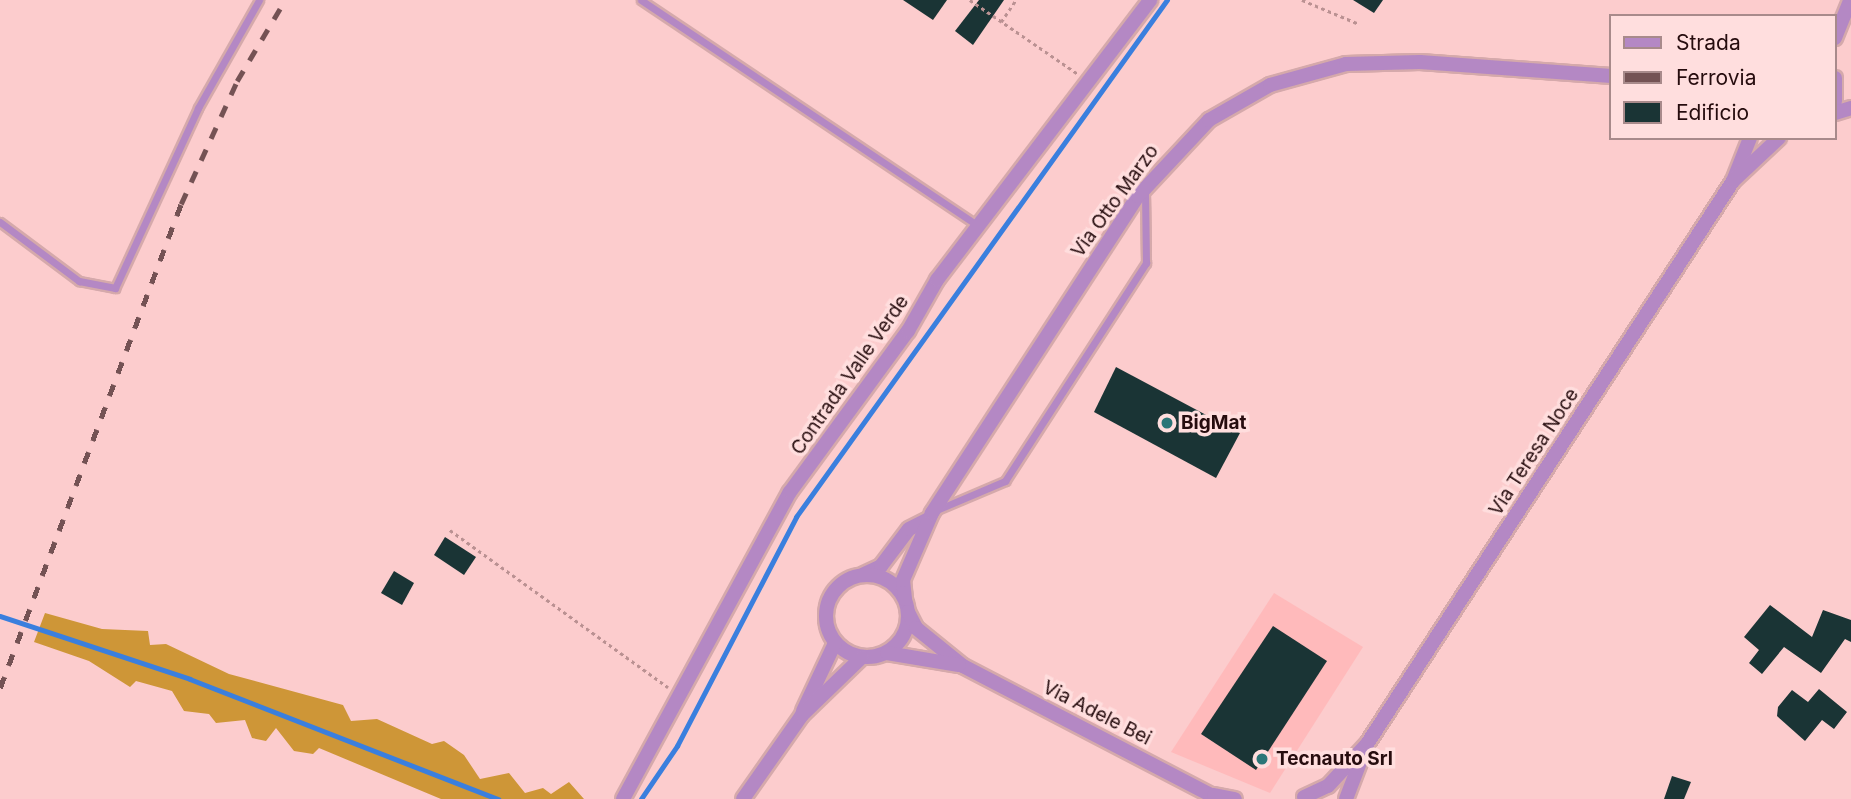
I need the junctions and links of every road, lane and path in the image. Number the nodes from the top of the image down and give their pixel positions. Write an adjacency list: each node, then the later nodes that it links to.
1 (259, 0): 18 (lane)
2 (641, 0): 19 (lane)
3 (970, 0): 9 (path)
4 (1016, 0): 9 (path)
5 (1150, 0): 13 (street, Contrada Valle Verde)
6 (1302, 0): 10 (path)
7 (1850, 0): 8 (street); 11 (street)
8 (1837, 14)
9 (1000, 22): 13 (path)
10 (1359, 24)
11 (1837, 33)
12 (1610, 76): 17 (street, Via Otto Marzo)
13 (1086, 80): 19 (street, Contrada Valle Verde)
14 (1749, 140): 16 (street, Via Teresa Noce)
15 (1777, 140): 16 (street, Via Teresa Noce)
16 (1733, 181): 30 (street, Via Teresa Noce)
17 (1146, 185): 20 (street, Via Otto Marzo); 20 (lane)
18 (0, 222)
19 (978, 226): 28 (street, Contrada Valle Verde)
20 (930, 516): 22 (street, Via Otto Marzo); 23 (street, Via Otto Marzo)
21 (450, 530): 28 (path)
22 (863, 575): 23 (street); 24 (street)
23 (906, 606): 25 (street); 27 (street)
24 (835, 643): 26 (street); 29 (street)
25 (886, 653): 26 (street); 27 (street)
26 (862, 657): 29 (street)
27 (963, 666): 31 (street, Via Adele Bei)
28 (682, 697): 33 (street, Contrada Valle Verde)
29 (802, 715): 34 (street)
30 (1367, 744): 32 (street, Via Teresa Noce); 36 (street, Via Teresa Noce)
31 (1216, 797): 35 (street, Via Adele Bei)
32 (1306, 798)
33 (623, 799)
34 (743, 799)
35 (1235, 799)
36 (1346, 799)

